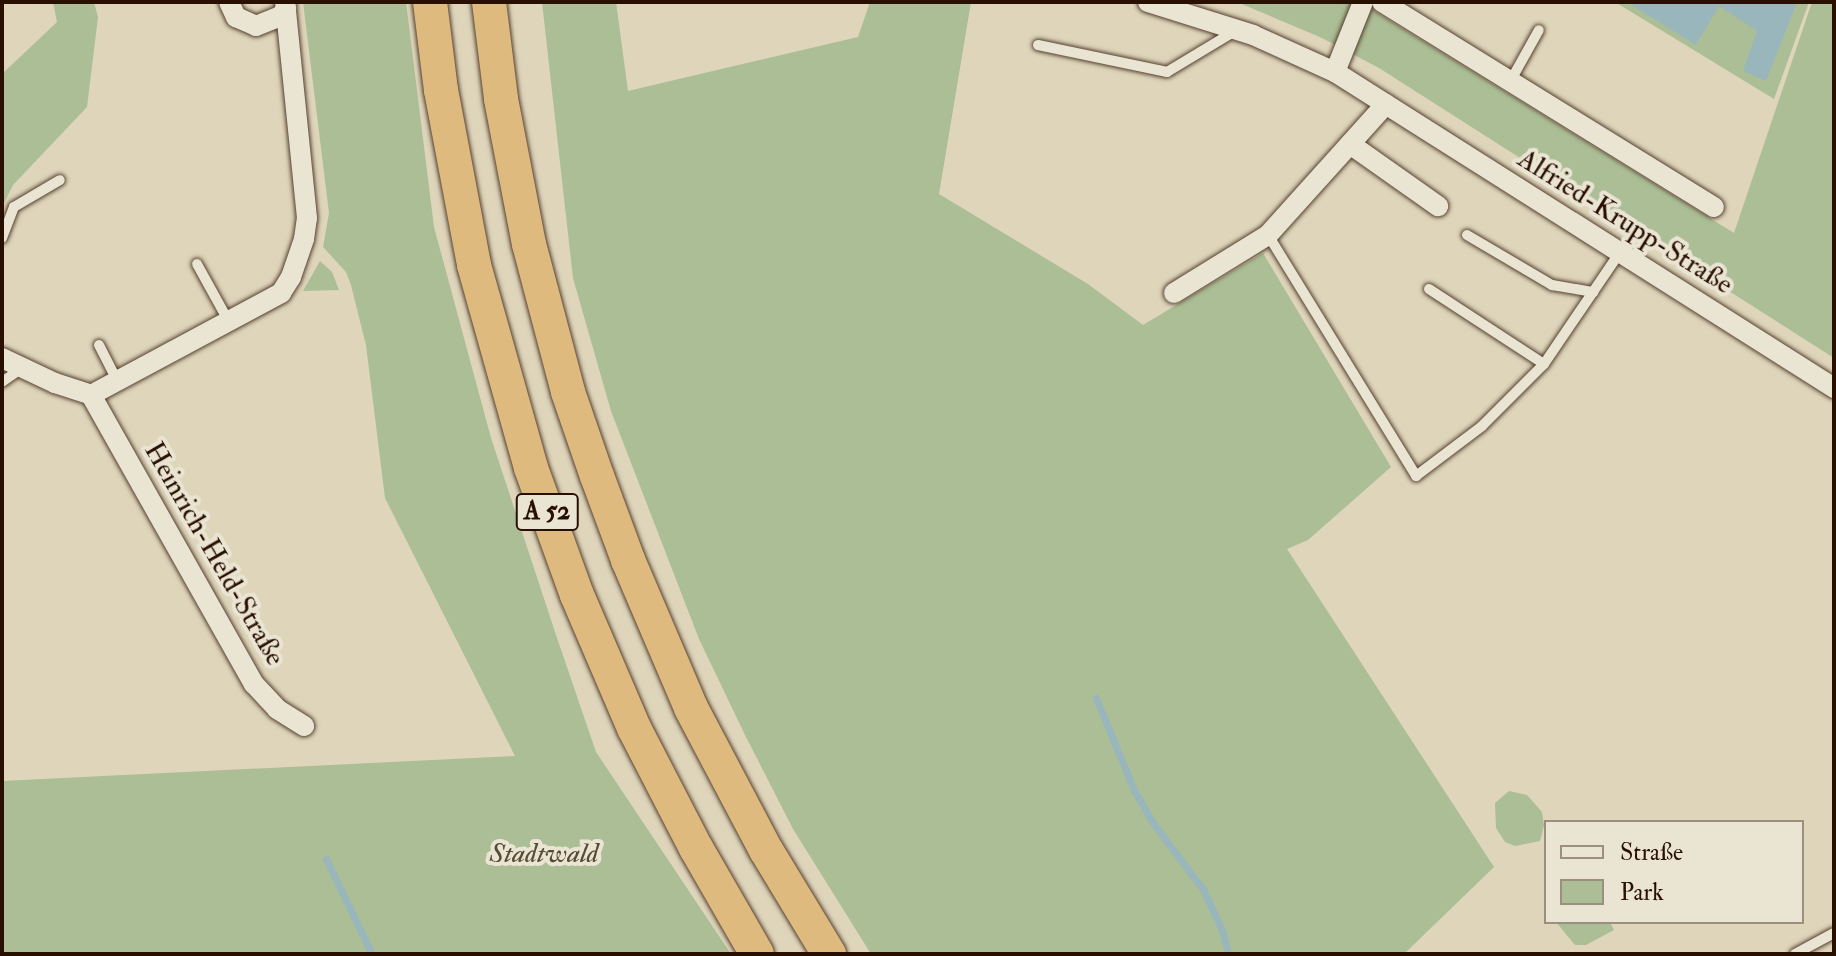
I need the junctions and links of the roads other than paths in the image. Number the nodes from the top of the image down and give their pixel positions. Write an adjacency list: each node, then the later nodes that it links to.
1 (229, 2): 7 (street)
2 (430, 2): 37 (highway, A 52)
3 (489, 2): 38 (highway, A 52)
4 (1148, 2): 8 (street, Alfried-Krupp-Straße)
5 (1363, 2): 11 (street)
6 (1382, 2): 12 (street)
7 (286, 6): 26 (street)
8 (1237, 29): 10 (lane); 11 (street, Alfried-Krupp-Straße)
9 (1539, 30): 12 (lane)
10 (1038, 45)
11 (1335, 72): 13 (street, Alfried-Krupp-Straße)
12 (1511, 80): 17 (street)
13 (1386, 104): 14 (street); 21 (street, Alfried-Krupp-Straße)
14 (1350, 144): 16 (street); 18 (street)
15 (60, 180): 20 (lane)
16 (1438, 206)
17 (1714, 207)
18 (1268, 235): 25 (street); 29 (lane)
19 (1467, 235): 24 (lane)
20 (2, 238)
21 (1620, 252): 24 (lane); 33 (street, Alfried-Krupp-Straße)
22 (197, 264): 26 (lane)
23 (1429, 289): 29 (lane)
24 (1593, 292): 29 (lane)
25 (1174, 293)
26 (229, 322): 31 (street)
27 (99, 345): 31 (lane)
28 (2, 358): 30 (street)
29 (1544, 364)
30 (22, 368): 32 (lane); 34 (street)
31 (117, 380): 34 (street)
32 (2, 382)
33 (1834, 388)
34 (91, 395): 35 (street, Heinrich-Held-Straße)
35 (304, 726)
36 (1834, 933): 39 (lane)
37 (757, 954)
38 (829, 954)
39 (1795, 954)

